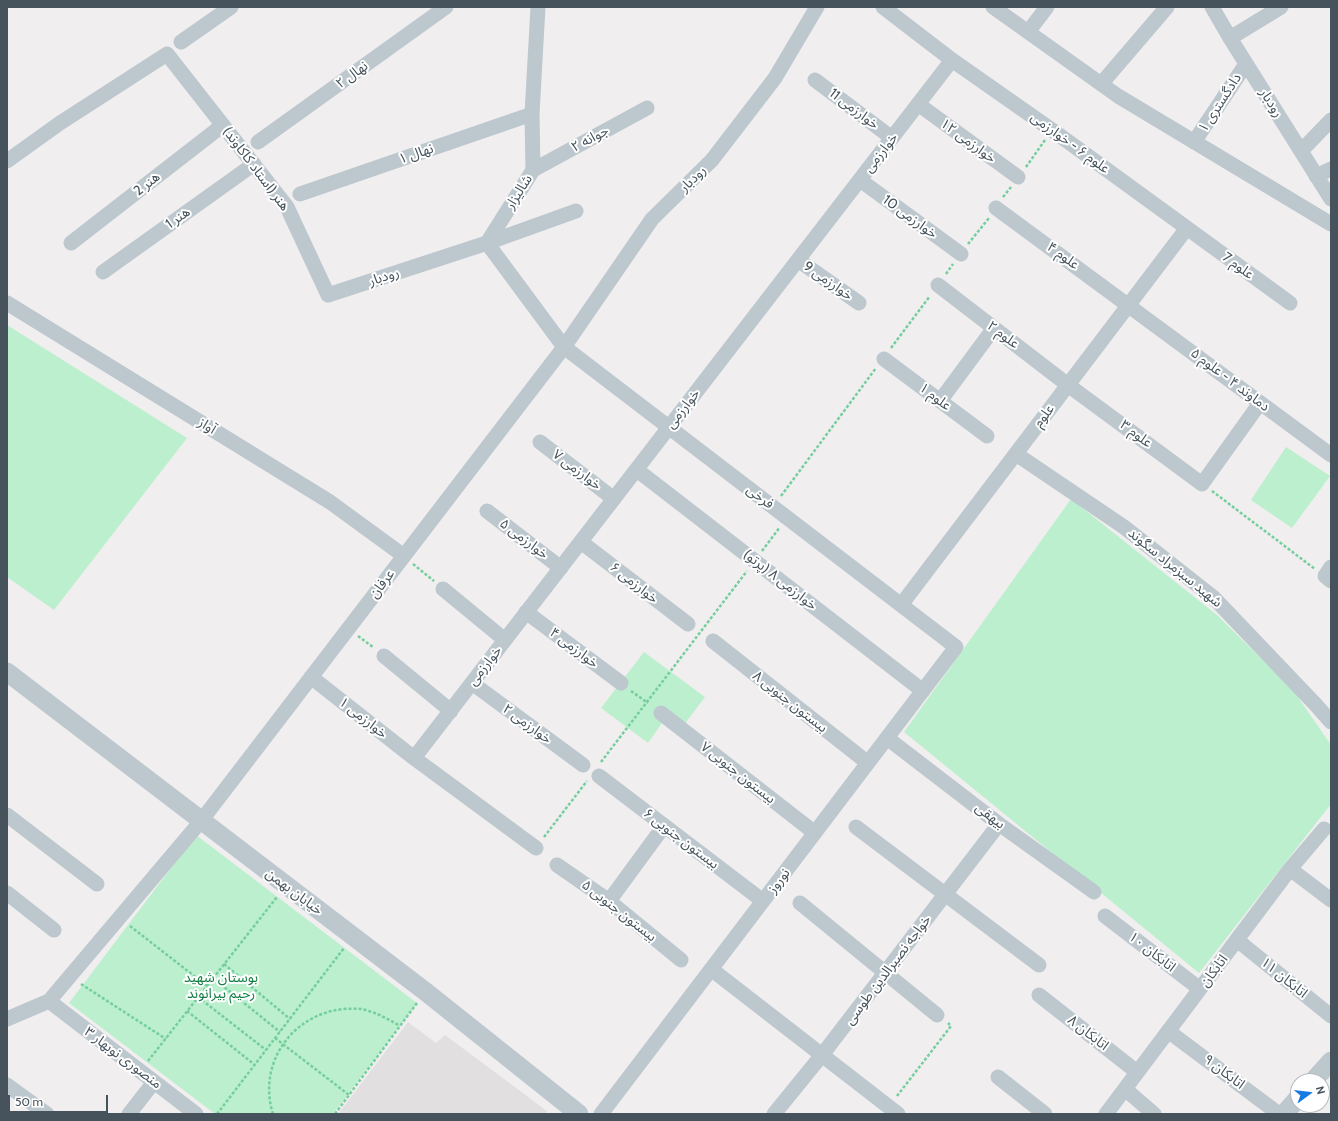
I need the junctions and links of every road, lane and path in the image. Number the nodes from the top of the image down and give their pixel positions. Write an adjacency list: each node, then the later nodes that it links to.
1 (231, 7): 13 (street)
2 (446, 7): 25 (street, نهال ۲)
3 (538, 7): 20 (street, شالیزار)
4 (817, 7): 53 (street, رودبار)
5 (883, 7): 14 (street, علوم ۶ - خوارزمی)
6 (993, 7): 11 (street)
7 (1047, 7): 11 (street)
8 (1166, 7): 17 (street)
9 (1212, 7): 12 (street, رودبار)
10 (1281, 7): 12 (street)
11 (1028, 32): 17 (street)
12 (1230, 38): 15 (street, رودبار)
13 (181, 42)
14 (952, 60): 18 (street, خوارزمی); 23 (street, علوم ۶ - خوارزمی)
15 (1246, 64): 26 (street, دادگستری ۱); 27 (street, رودبار)
16 (815, 80): 24 (street, خوارزمی 11)
17 (1101, 84): 26 (street)
18 (918, 104): 24 (street, خوارزمی); 33 (street, خوارزمی ۱۲)
19 (647, 108): 31 (street, جوانه ۲)
20 (532, 114): 31 (street, شالیزار); 35 (street, نهال ۱)
21 (1331, 120): 27 (street)
22 (223, 125): 28 (street, هنر (استاد کاکاوند)); 29 (street, هنر (استاد کاکاوند)); 41 (street, هنر 2)
23 (1053, 130): 33 (path); 40 (street, علوم ۶ - خوارزمی)
24 (892, 138): 34 (street, خوارزمی)
25 (258, 142)
26 (1194, 142): 39 (street)
27 (1300, 151): 32 (street, رودبار)
28 (7, 161)
29 (254, 164): 45 (street, هنر 1); 47 (street, هنر (استاد کاکاوند))
30 (1331, 169): 32 (street)
31 (533, 170): 42 (street, شالیزار)
32 (1316, 176): 36 (street, رودبار)
33 (1018, 177): 37 (path)
34 (860, 180): 43 (street, خوارزمی 10); 44 (street, خوارزمی)
35 (300, 194)
36 (1331, 199)
37 (996, 208): 43 (path); 51 (street, علوم ۴)
38 (576, 211): 42 (street, رودبار)
39 (1331, 224)
40 (1187, 228): 50 (street, علوم 7); 51 (street, علوم)
41 (71, 243)
42 (487, 243): 47 (street, رودبار); 53 (street)
43 (960, 254): 46 (path)
44 (798, 260): 49 (street, خوارزمی 9); 58 (street, خوارزمی)
45 (103, 272)
46 (938, 285): 52 (street, علوم ۲); 54 (path)
47 (328, 295)
48 (7, 303): 70 (street, آواز)
49 (859, 303)
50 (1290, 303)
51 (1129, 305): 55 (street, علوم); 57 (street, دماوند ۴ - علوم ۵)
52 (994, 328): 55 (street, علوم ۲); 56 (street)
53 (564, 347): 58 (street, فرخی); 70 (street, عرفان)
54 (884, 359): 56 (street, علوم ۱); 66 (path)
55 (1068, 385): 61 (street, علوم); 64 (street, علوم ۳)
56 (940, 401): 59 (street, علوم ۱)
57 (1260, 403): 62 (street, دماوند ۴ - علوم ۵); 64 (street)
58 (670, 427): 63 (street, خوارزمی); 66 (street, فرخی)
59 (986, 436)
60 (540, 442): 65 (street, خوارزمی ۷)
61 (1016, 454): 75 (street, علوم); 91 (street, شهید سبزمراد سگوند)
62 (1331, 455)
63 (637, 470): 65 (street, خوارزمی); 71 (street, خوارزمی ۸ (پرتو))
64 (1202, 484): 73 (path)
65 (614, 499): 69 (street, خوارزمی)
66 (773, 506): 68 (street, فرخی)
67 (487, 511): 72 (street, خوارزمی ۵)
68 (787, 517): 71 (path); 75 (street, فرخی)
69 (581, 542): 72 (street, خوارزمی); 77 (street, خوارزمی ۶)
70 (404, 556): 74 (path); 78 (street, عرفان)
71 (755, 561): 87 (street, خوارزمی ۸ (پرتو)); 88 (path)
72 (561, 568): 76 (street, خوارزمی)
73 (1329, 575)
74 (443, 588): 79 (street)
75 (901, 604): 81 (street, فرخی)
76 (526, 612): 79 (street, خوارزمی); 86 (street, خوارزمی ۴)
77 (688, 624)
78 (348, 628): 82 (path); 84 (street, عرفان)
79 (505, 640): 85 (street, خوارزمی)
80 (712, 641): 94 (street, بیستون جنوبی ۸)
81 (956, 647): 87 (street, نوروز)
82 (384, 656): 89 (street)
83 (7, 672): 98 (street, خیابان بهمن)
84 (311, 677): 93 (street, خوارزمی ۱); 98 (street, عرفان)
85 (472, 683): 89 (street, خوارزمی); 95 (street, خوارزمی ۲)
86 (621, 683): 88 (path)
87 (923, 691): 92 (street, نوروز)
88 (647, 703): 90 (path); 96 (path)
89 (451, 711): 93 (street, خوارزمی)
90 (661, 713): 103 (street, بیستون جنوبی ۷)
91 (1331, 722)
92 (887, 738): 94 (street, نوروز); 99 (street, بیهقی)
93 (414, 758): 104 (street, خوارزمی ۱)
94 (868, 763): 103 (street, نوروز)
95 (583, 764)
96 (595, 774): 100 (street, بیستون جنوبی ۶); 104 (path)
97 (7, 815): 107 (street)
98 (201, 821): 108 (street, خیابان بهمن); 117 (street, عرفان)
99 (999, 824): 109 (street, بیهقی); 111 (street, خواجه نصیرالدین طوسی)
100 (664, 826): 113 (street); 114 (street, بیستون جنوبی ۶)
101 (856, 827): 111 (street)
102 (1324, 829): 106 (street, اتابکان)
103 (815, 833): 114 (street, نوروز)
104 (536, 848)
105 (557, 865): 113 (street, بیستون جنوبی ۵)
106 (1290, 869): 112 (street); 120 (street, اتابکان)
107 (97, 884)
108 (286, 885): 119 (street, خیابان بهمن); 122 (path)
109 (1094, 892)
110 (7, 893): 118 (street)
111 (945, 895): 123 (street); 125 (street, خواجه نصیرالدین طوسی)
112 (1331, 900)
113 (609, 901): 121 (street, بیستون جنوبی ۵)
114 (762, 902): 124 (street, نوروز)
115 (800, 903): 125 (street)
116 (1104, 916): 129 (street, اتابکان ۱۰)
117 (119, 918): 126 (street, عرفان); 128 (path)
118 (54, 930)
119 (353, 937): 130 (street, خیابان بهمن); 138 (path)
120 (1237, 940): 129 (street, اتابکان); 136 (street, اتابکان ۱۱)
121 (681, 960)
122 (224, 964): 127 (path); 138 (path)
123 (1040, 965)
124 (711, 969): 146 (street); 163 (street, نوروز)
125 (886, 972): 135 (street); 146 (street, خواجه نصیرالدین طوسی)
126 (70, 977): 133 (street, عرفان); 143 (path)
127 (213, 978): 128 (path); 141 (path)
128 (207, 986): 132 (path)
129 (1200, 989): 140 (street, اتابکان)
130 (426, 992): 139 (path); 162 (street, خیابان بهمن)
131 (1039, 994): 149 (street, اتابکان ۸)
132 (198, 997): 134 (path); 145 (path)
133 (49, 1002): 137 (street); 148 (street, منصوری نوبهار ۳)
134 (188, 1011): 143 (path); 147 (path)
135 (937, 1015): 155 (path)
136 (1331, 1016)
137 (7, 1019)
138 (290, 1019): 141 (path)
139 (400, 1026): 144 (path); 154 (path)
140 (1168, 1031): 149 (street, اتابکان); 168 (street, اتابکان ۹)
141 (280, 1032): 142 (path)
142 (275, 1038): 144 (path); 145 (path)
143 (166, 1039): 148 (path)
144 (283, 1044): 154 (path); 160 (path)
145 (266, 1050): 147 (path)
146 (822, 1055): 155 (street); 164 (street, خواجه نصیرالدین طوسی)
147 (255, 1065): 159 (path)
148 (140, 1071): 151 (street, منصوری نوبهار ۳)
149 (1137, 1072): 153 (street, اتابکان)
150 (998, 1077): 165 (street)
151 (154, 1082): 157 (street); 158 (street, منصوری نوبهار ۳)
152 (7, 1085): 156 (street)
153 (1125, 1089): 166 (street, اتابکان); 167 (street)
154 (349, 1095): 161 (path)
155 (894, 1111)
156 (47, 1114)
157 (129, 1114)
158 (196, 1114)
159 (217, 1114)
160 (273, 1114)
161 (335, 1114)
162 (579, 1114)
163 (601, 1114)
164 (774, 1114)
165 (1045, 1114)
166 (1106, 1114)
167 (1154, 1114)
168 (1279, 1114)

